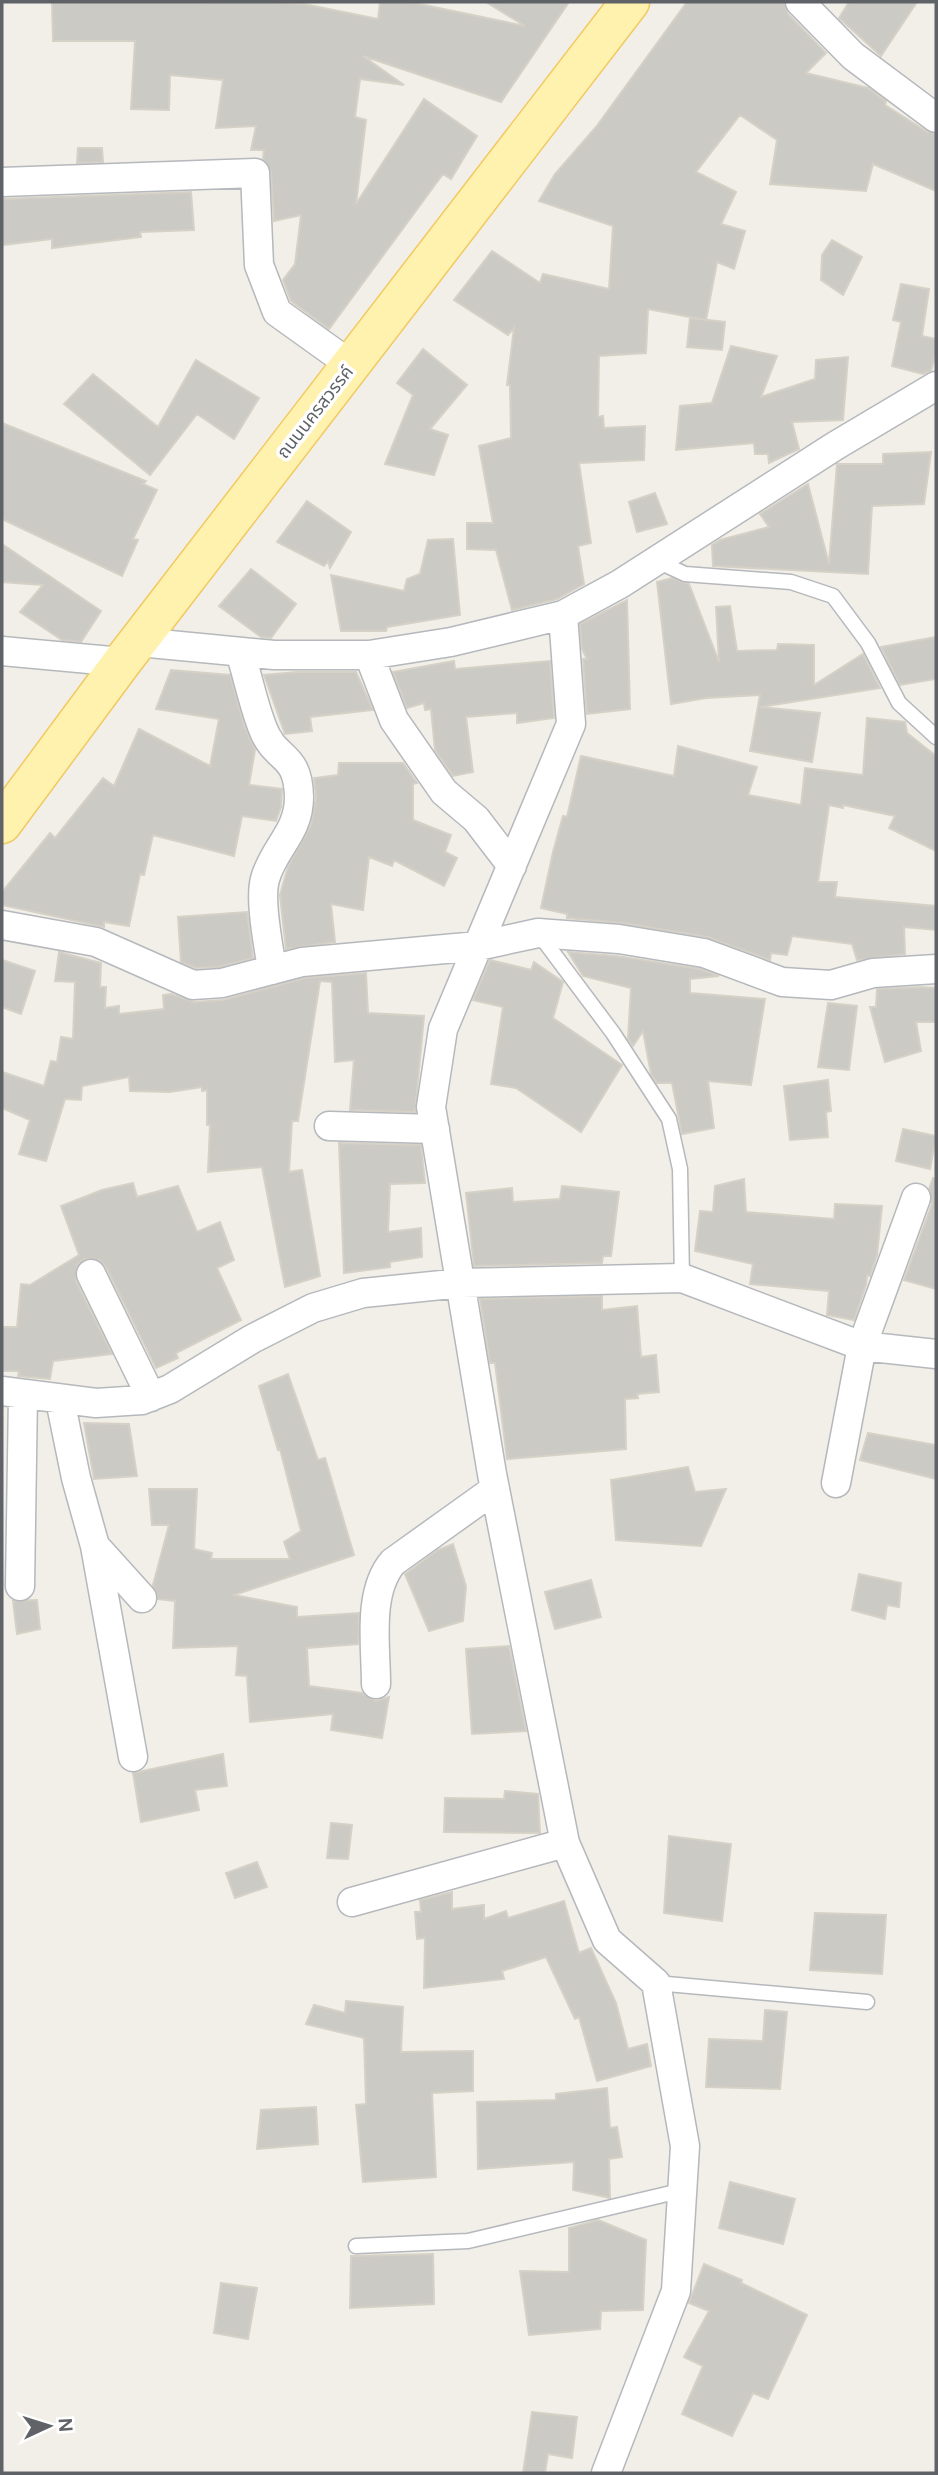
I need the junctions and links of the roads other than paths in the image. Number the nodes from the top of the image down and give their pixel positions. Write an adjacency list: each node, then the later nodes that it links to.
1 (630, 2): 5 (main road, ถนนนครสวรรค์)
2 (800, 2): 3 (street)
3 (936, 118)
4 (2, 182): 5 (street)
5 (351, 365): 10 (main road, ถนนนครสวรรค์)
6 (936, 386): 7 (street)
7 (657, 561): 8 (street); 13 (lane)
8 (563, 615): 12 (street); 15 (street)
9 (2, 651): 10 (street)
10 (131, 652): 11 (street); 14 (main road, ถนนนครสวรรค์)
11 (240, 652): 12 (street); 20 (street)
12 (369, 655): 15 (street)
13 (936, 737)
14 (2, 824)
15 (512, 866): 18 (street)
16 (2, 925): 20 (street)
17 (538, 933): 18 (street); 19 (street); 25 (lane)
18 (478, 946): 20 (street); 22 (street)
19 (936, 969)
20 (272, 970)
21 (329, 1126): 22 (street)
22 (435, 1129): 26 (street)
23 (916, 1198): 27 (street)
24 (91, 1274): 30 (street)
25 (682, 1278): 26 (street); 27 (street)
26 (461, 1283): 30 (street); 33 (street)
27 (862, 1346): 28 (street); 32 (street)
28 (936, 1354)
29 (13, 1393): 31 (street); 35 (street)
30 (150, 1397): 31 (street)
31 (60, 1399): 34 (street)
32 (835, 1483)
33 (495, 1489): 37 (street); 39 (street)
34 (95, 1546): 36 (street); 38 (street)
35 (20, 1586)
36 (142, 1598)
37 (376, 1684)
38 (133, 1757)
39 (565, 1843): 40 (street); 41 (street)
40 (352, 1902)
41 (656, 1983): 42 (lane); 43 (street)
42 (867, 2002)
43 (684, 2190): 44 (lane); 45 (street)
44 (356, 2246)
45 (606, 2473)

